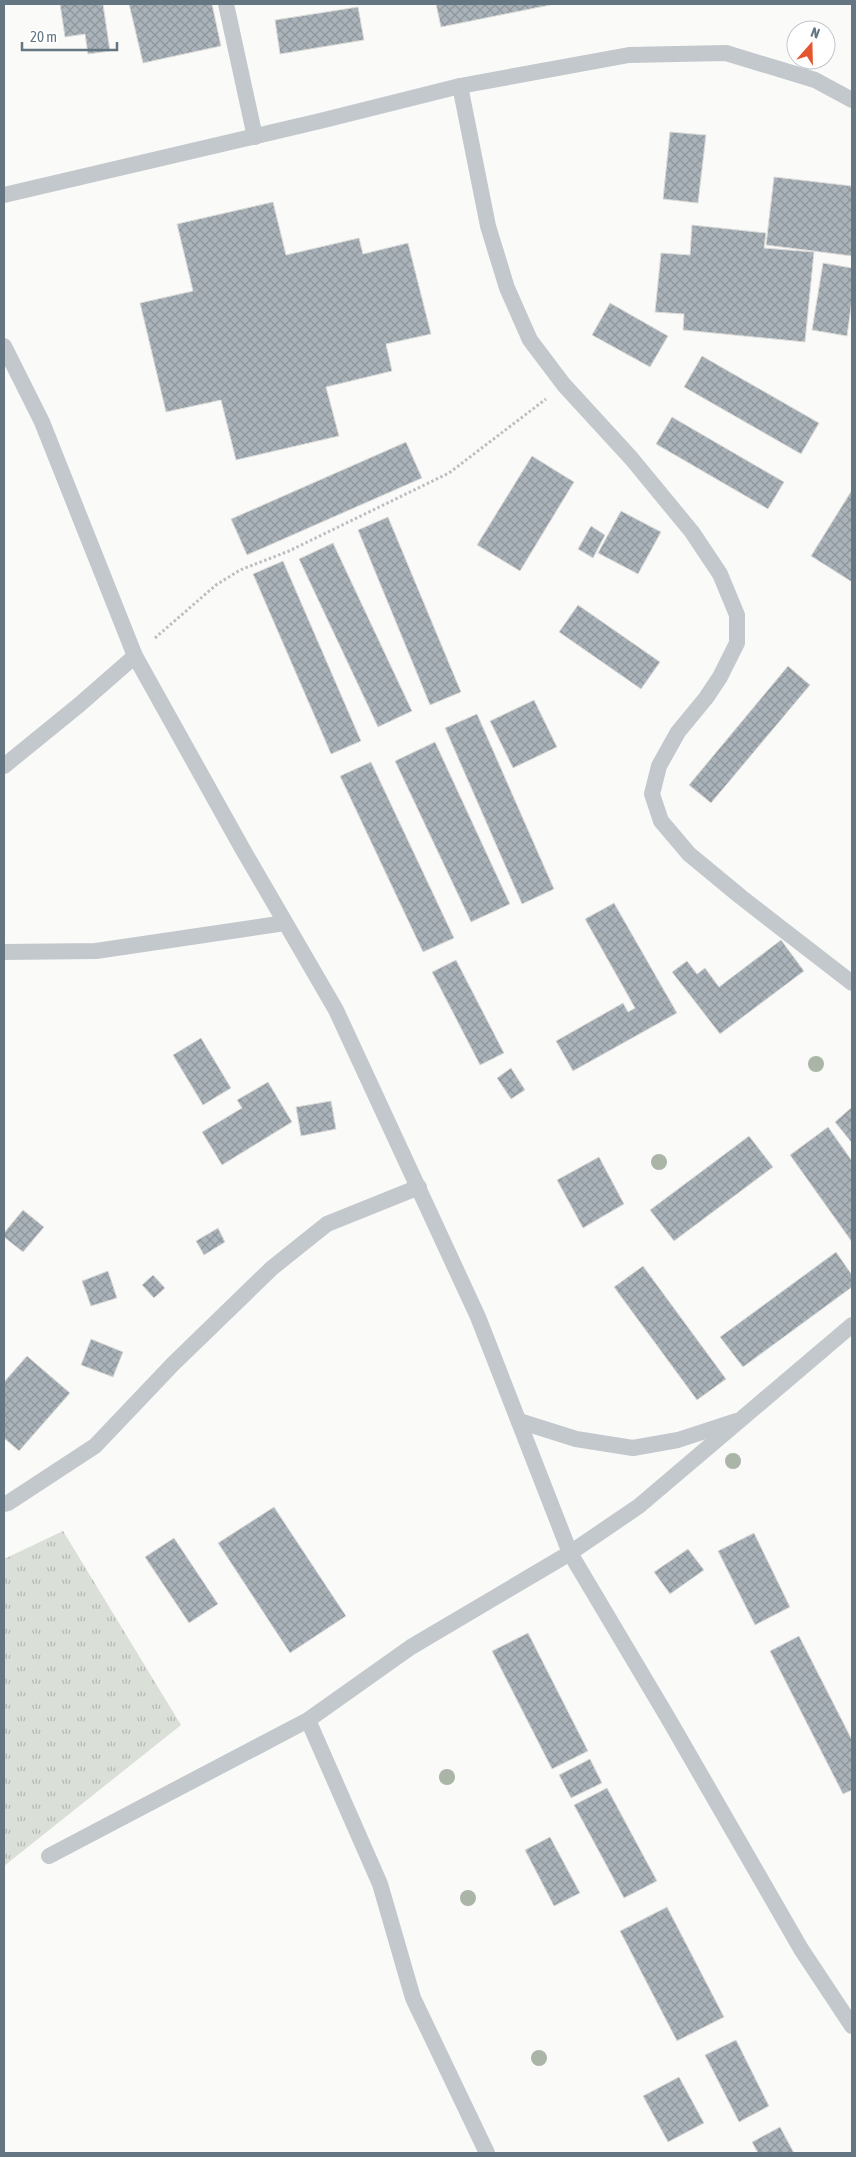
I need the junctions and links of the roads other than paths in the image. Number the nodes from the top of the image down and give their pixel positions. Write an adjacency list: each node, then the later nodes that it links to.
1 (226, 4): 4 (lane)
2 (460, 86): 3 (lane); 4 (lane); 11 (lane)
3 (852, 100)
4 (254, 137): 5 (lane)
5 (4, 195)
6 (4, 346): 7 (lane)
7 (135, 656): 8 (lane); 9 (lane)
8 (4, 766)
9 (285, 923): 10 (lane); 12 (lane)
10 (4, 952)
11 (852, 983)
12 (419, 1187): 15 (lane); 16 (lane)
13 (852, 1325): 14 (lane)
14 (743, 1419): 15 (lane); 17 (lane)
15 (519, 1421): 17 (lane)
16 (4, 1504)
17 (570, 1553): 18 (lane); 20 (lane)
18 (308, 1720): 19 (lane); 21 (lane)
19 (49, 1856)
20 (852, 2026)
21 (487, 2153)

